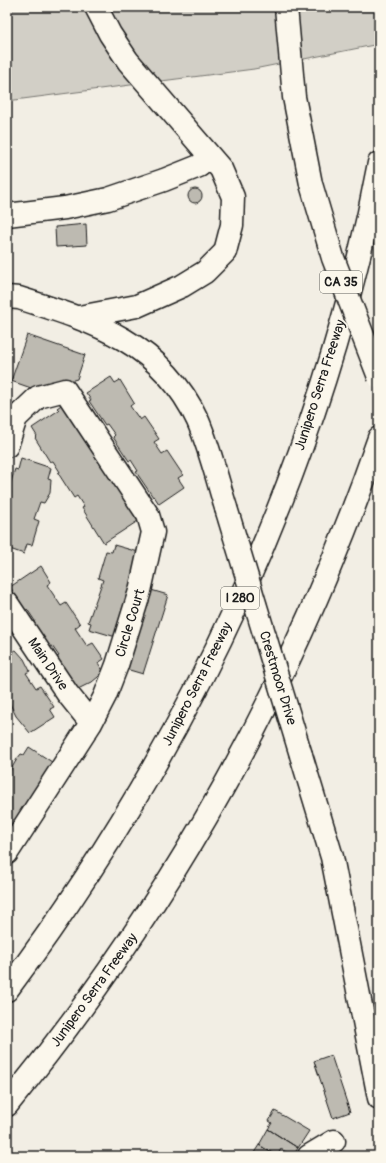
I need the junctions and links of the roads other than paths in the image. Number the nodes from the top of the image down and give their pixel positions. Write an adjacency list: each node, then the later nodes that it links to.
1 (96, 7): 3 (main road)
2 (286, 7): 8 (main road, CA 35, bridge)
3 (210, 156): 5 (main road); 7 (main road)
4 (379, 163): 14 (main road, Junipero Serra Freeway / I 280)
5 (7, 215)
6 (11, 303): 7 (main road, Crestmoor Drive)
7 (79, 317): 15 (main road, Crestmoor Drive, bridge)
8 (379, 377)
9 (379, 438): 16 (main road, Junipero Serra Freeway)
10 (7, 446): 12 (main road, Circle Court)
11 (7, 603): 12 (main road, Main Drive)
12 (91, 723): 13 (main road, Circle Court)
13 (7, 853)
14 (7, 990)
15 (379, 1098)
16 (7, 1105)
17 (334, 1141): 18 (main road)
18 (309, 1156)

